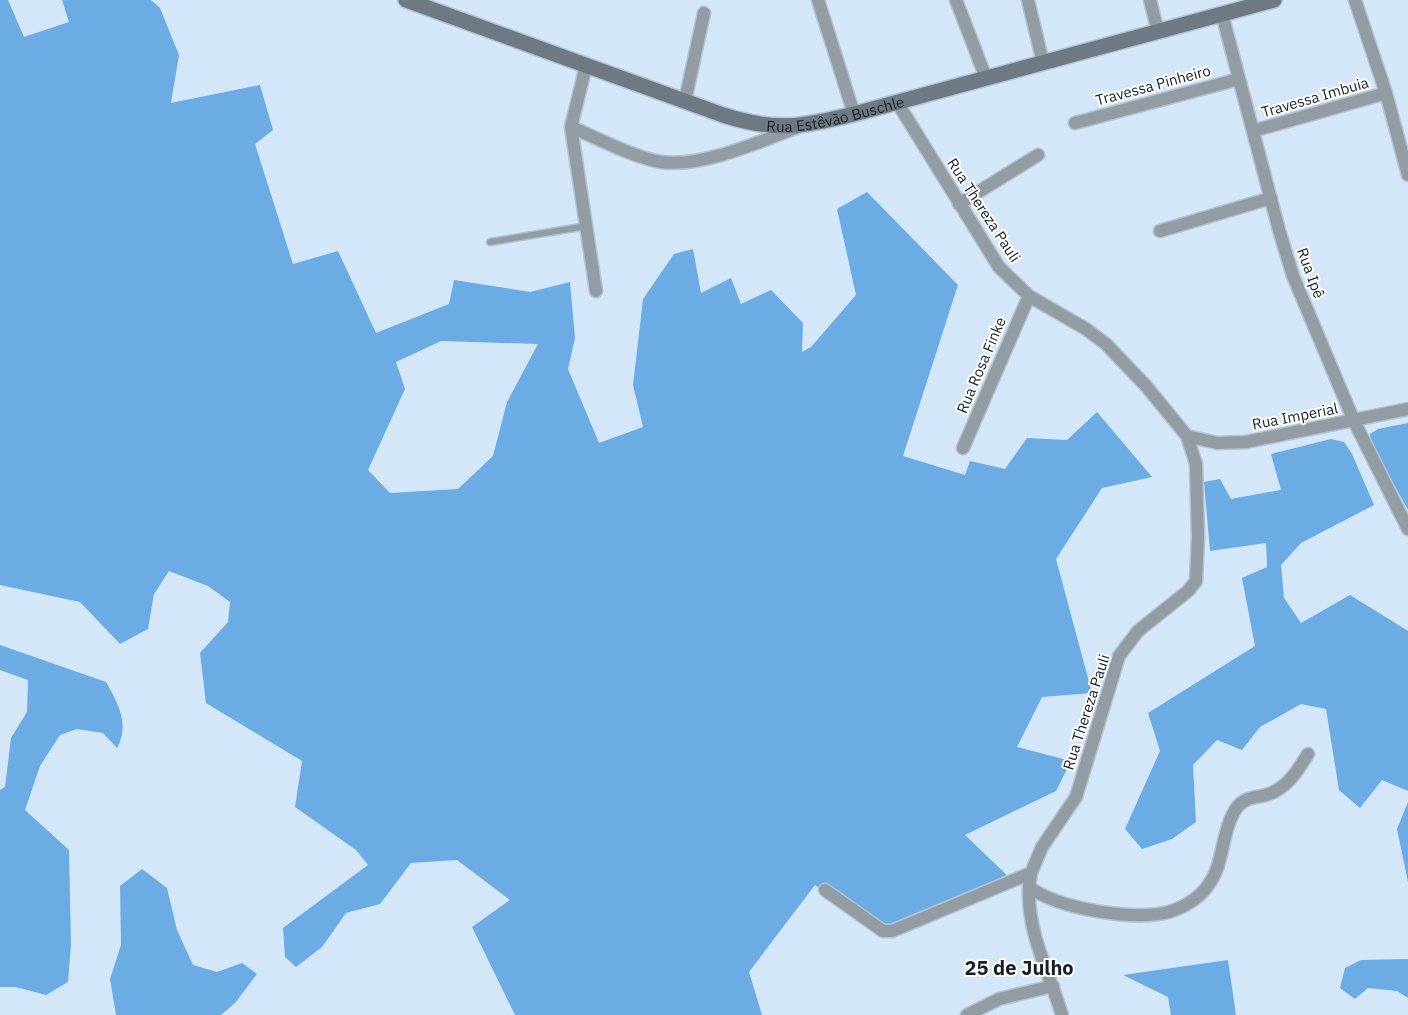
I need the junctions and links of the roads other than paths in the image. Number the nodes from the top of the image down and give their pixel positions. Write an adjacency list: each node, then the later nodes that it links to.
1 (406, 0): 12 (street, Rua Estêvão Buschle)
2 (818, 0): 18 (street)
3 (956, 0): 13 (street)
4 (1028, 0): 11 (street)
5 (1150, 0): 10 (street)
6 (1274, 0): 9 (street, Rua Estêvão Buschle)
7 (1355, 0): 15 (street)
8 (704, 13): 16 (street)
9 (1222, 14): 10 (street, Rua Estêvão Buschle); 14 (street, Rua Ipê)
10 (1158, 32): 11 (street, Rua Estêvão Buschle)
11 (1043, 63): 13 (street, Rua Estêvão Buschle)
12 (586, 66): 16 (street, Rua Estêvão Buschle); 21 (street)
13 (986, 78): 17 (street, Rua Estêvão Buschle)
14 (1239, 79): 19 (street, Travessa Pinheiro); 22 (street, Rua Ipê)
15 (1386, 93): 22 (street, Travessa Imbuia); 23 (street)
16 (685, 102): 20 (street, Rua Estêvão Buschle)
17 (897, 102): 18 (street, Rua Estêvão Buschle); 27 (street, Rua Thereza Pauli)
18 (854, 114): 20 (street, Rua Estêvão Buschle)
19 (1075, 123)
20 (800, 126): 21 (street)
21 (571, 127): 28 (street)
22 (1253, 131): 26 (street, Rua Ipê)
23 (1404, 146): 25 (street)
24 (1038, 155): 27 (street)
25 (1408, 175)
26 (1271, 198): 29 (street); 34 (street, Rua Ipê)
27 (959, 204): 32 (street, Rua Thereza Pauli)
28 (587, 226): 30 (lane); 31 (street)
29 (1160, 231)
30 (490, 242)
31 (596, 291)
32 (1028, 296): 35 (street, Rua Thereza Pauli); 36 (street, Rua Rosa Finke)
33 (1408, 409): 34 (street, Rua Imperial)
34 (1354, 421): 35 (street, Rua Imperial); 37 (street, Rua Ipê)
35 (1187, 436): 39 (street, Rua Thereza Pauli)
36 (962, 448)
37 (1408, 529)
38 (1308, 754): 40 (street)
39 (1031, 873): 40 (street, Rua Thereza Pauli); 41 (street)
40 (1029, 888): 42 (street, Rua Thereza Pauli)
41 (825, 890)
42 (1053, 986): 43 (street); 44 (street, Rua Thereza Pauli)
43 (967, 1015)
44 (1062, 1015)

